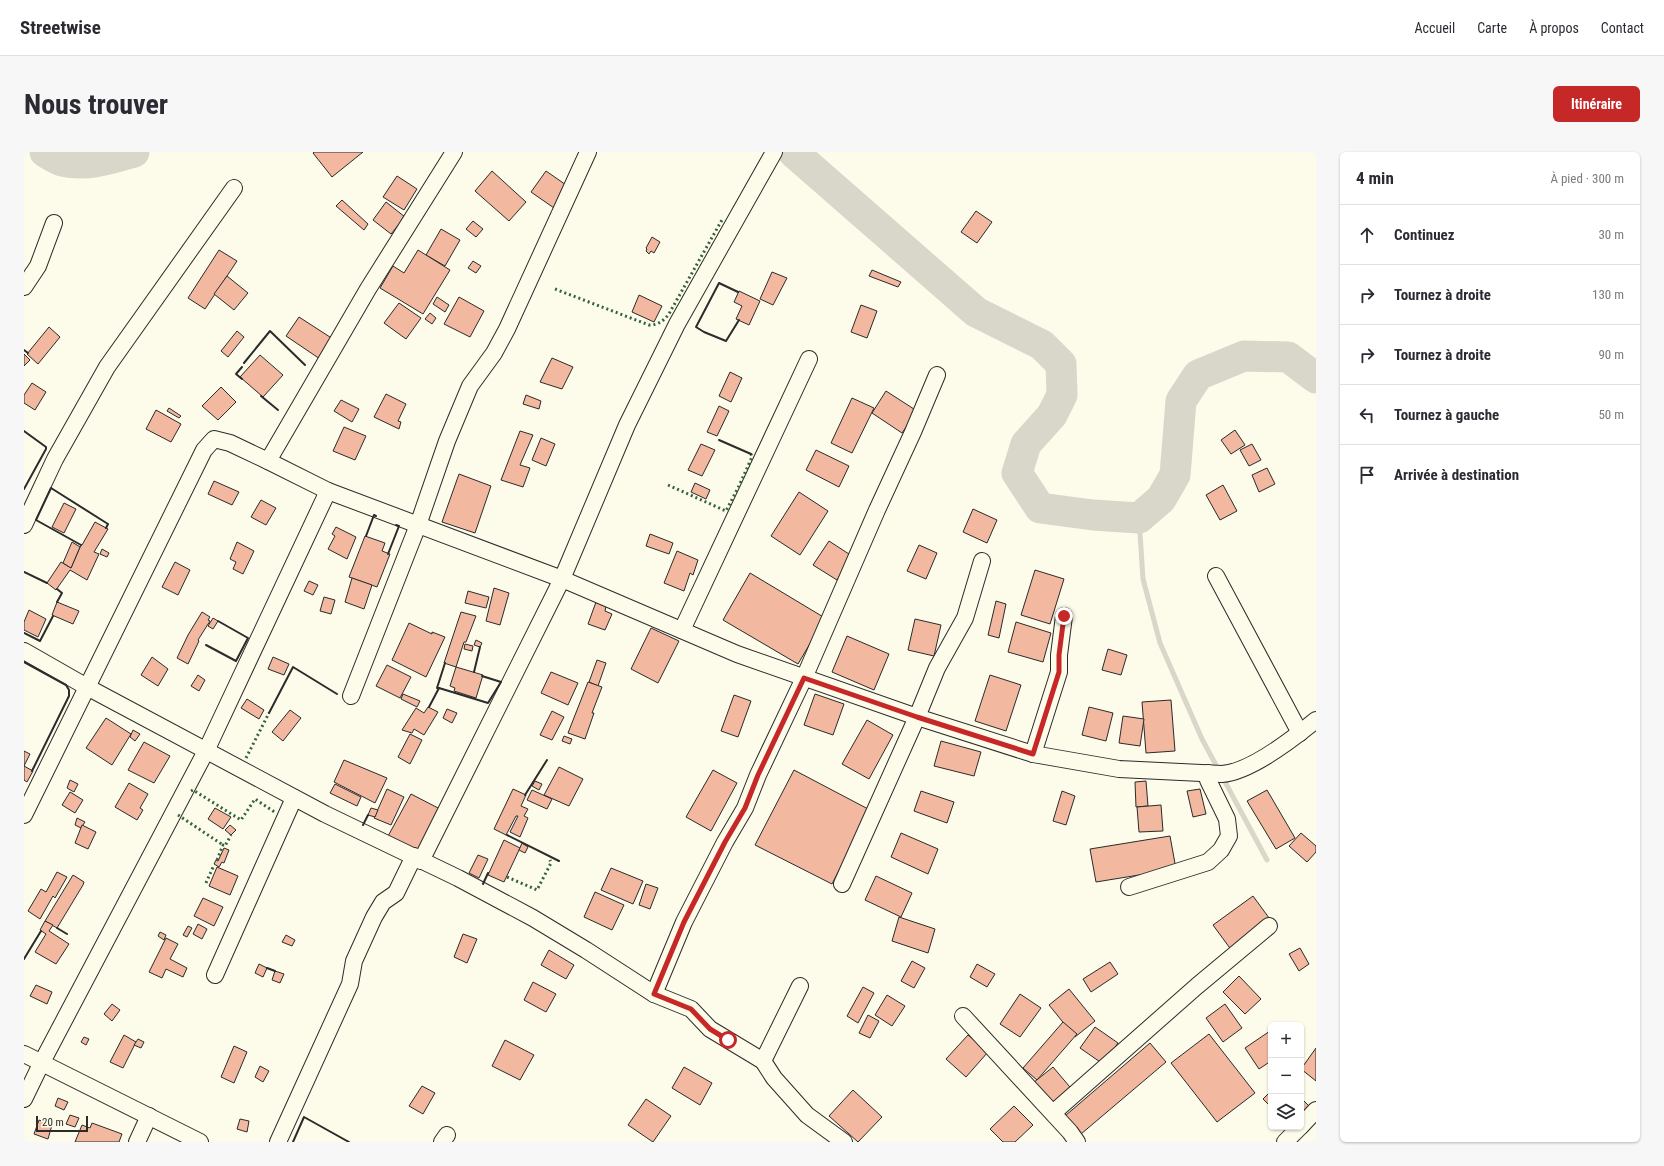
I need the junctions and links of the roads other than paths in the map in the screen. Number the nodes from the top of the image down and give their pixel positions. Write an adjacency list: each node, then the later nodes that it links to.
1 (454, 152): 9 (street)
2 (588, 152): 12 (street)
3 (774, 152): 15 (street)
4 (234, 188): 11 (street)
5 (54, 223): 6 (street)
6 (24, 288)
7 (809, 359): 17 (street)
8 (937, 375): 19 (street)
9 (268, 460): 10 (street); 20 (street)
10 (328, 491): 12 (street); 25 (street)
11 (24, 525)
12 (418, 525): 15 (street); 21 (street)
13 (982, 561): 22 (street)
14 (1216, 576): 24 (street)
15 (562, 579): 17 (street); 30 (street)
16 (1064, 616): 26 (street)
17 (682, 630): 19 (street)
18 (24, 651): 20 (street)
19 (804, 678): 22 (street); 36 (street)
20 (87, 686): 25 (street); 29 (street)
21 (351, 696)
22 (917, 717): 26 (street); 31 (street)
23 (1316, 720): 24 (street)
24 (1300, 733): 27 (street)
25 (206, 751): 28 (street); 40 (street)
26 (1033, 754): 27 (street)
27 (1208, 773): 32 (street)
28 (294, 798): 30 (street); 34 (street)
29 (24, 815)
30 (418, 858): 36 (street); 49 (street)
31 (842, 884)
32 (1129, 887)
33 (1269, 926): 43 (street)
34 (215, 975)
35 (800, 986): 39 (street)
36 (654, 994): 39 (street)
37 (963, 1016): 43 (street)
38 (24, 1054): 40 (street)
39 (763, 1061): 50 (street)
40 (41, 1064): 41 (street); 44 (street)
41 (24, 1099)
42 (1316, 1110): 45 (street)
43 (1053, 1113): 51 (street)
44 (149, 1116): 47 (street); 48 (street)
45 (1304, 1122)
46 (1296, 1130): 52 (street)
47 (137, 1142)
48 (200, 1142)
49 (278, 1142)
50 (844, 1142)
51 (1076, 1142)
52 (1285, 1142)

